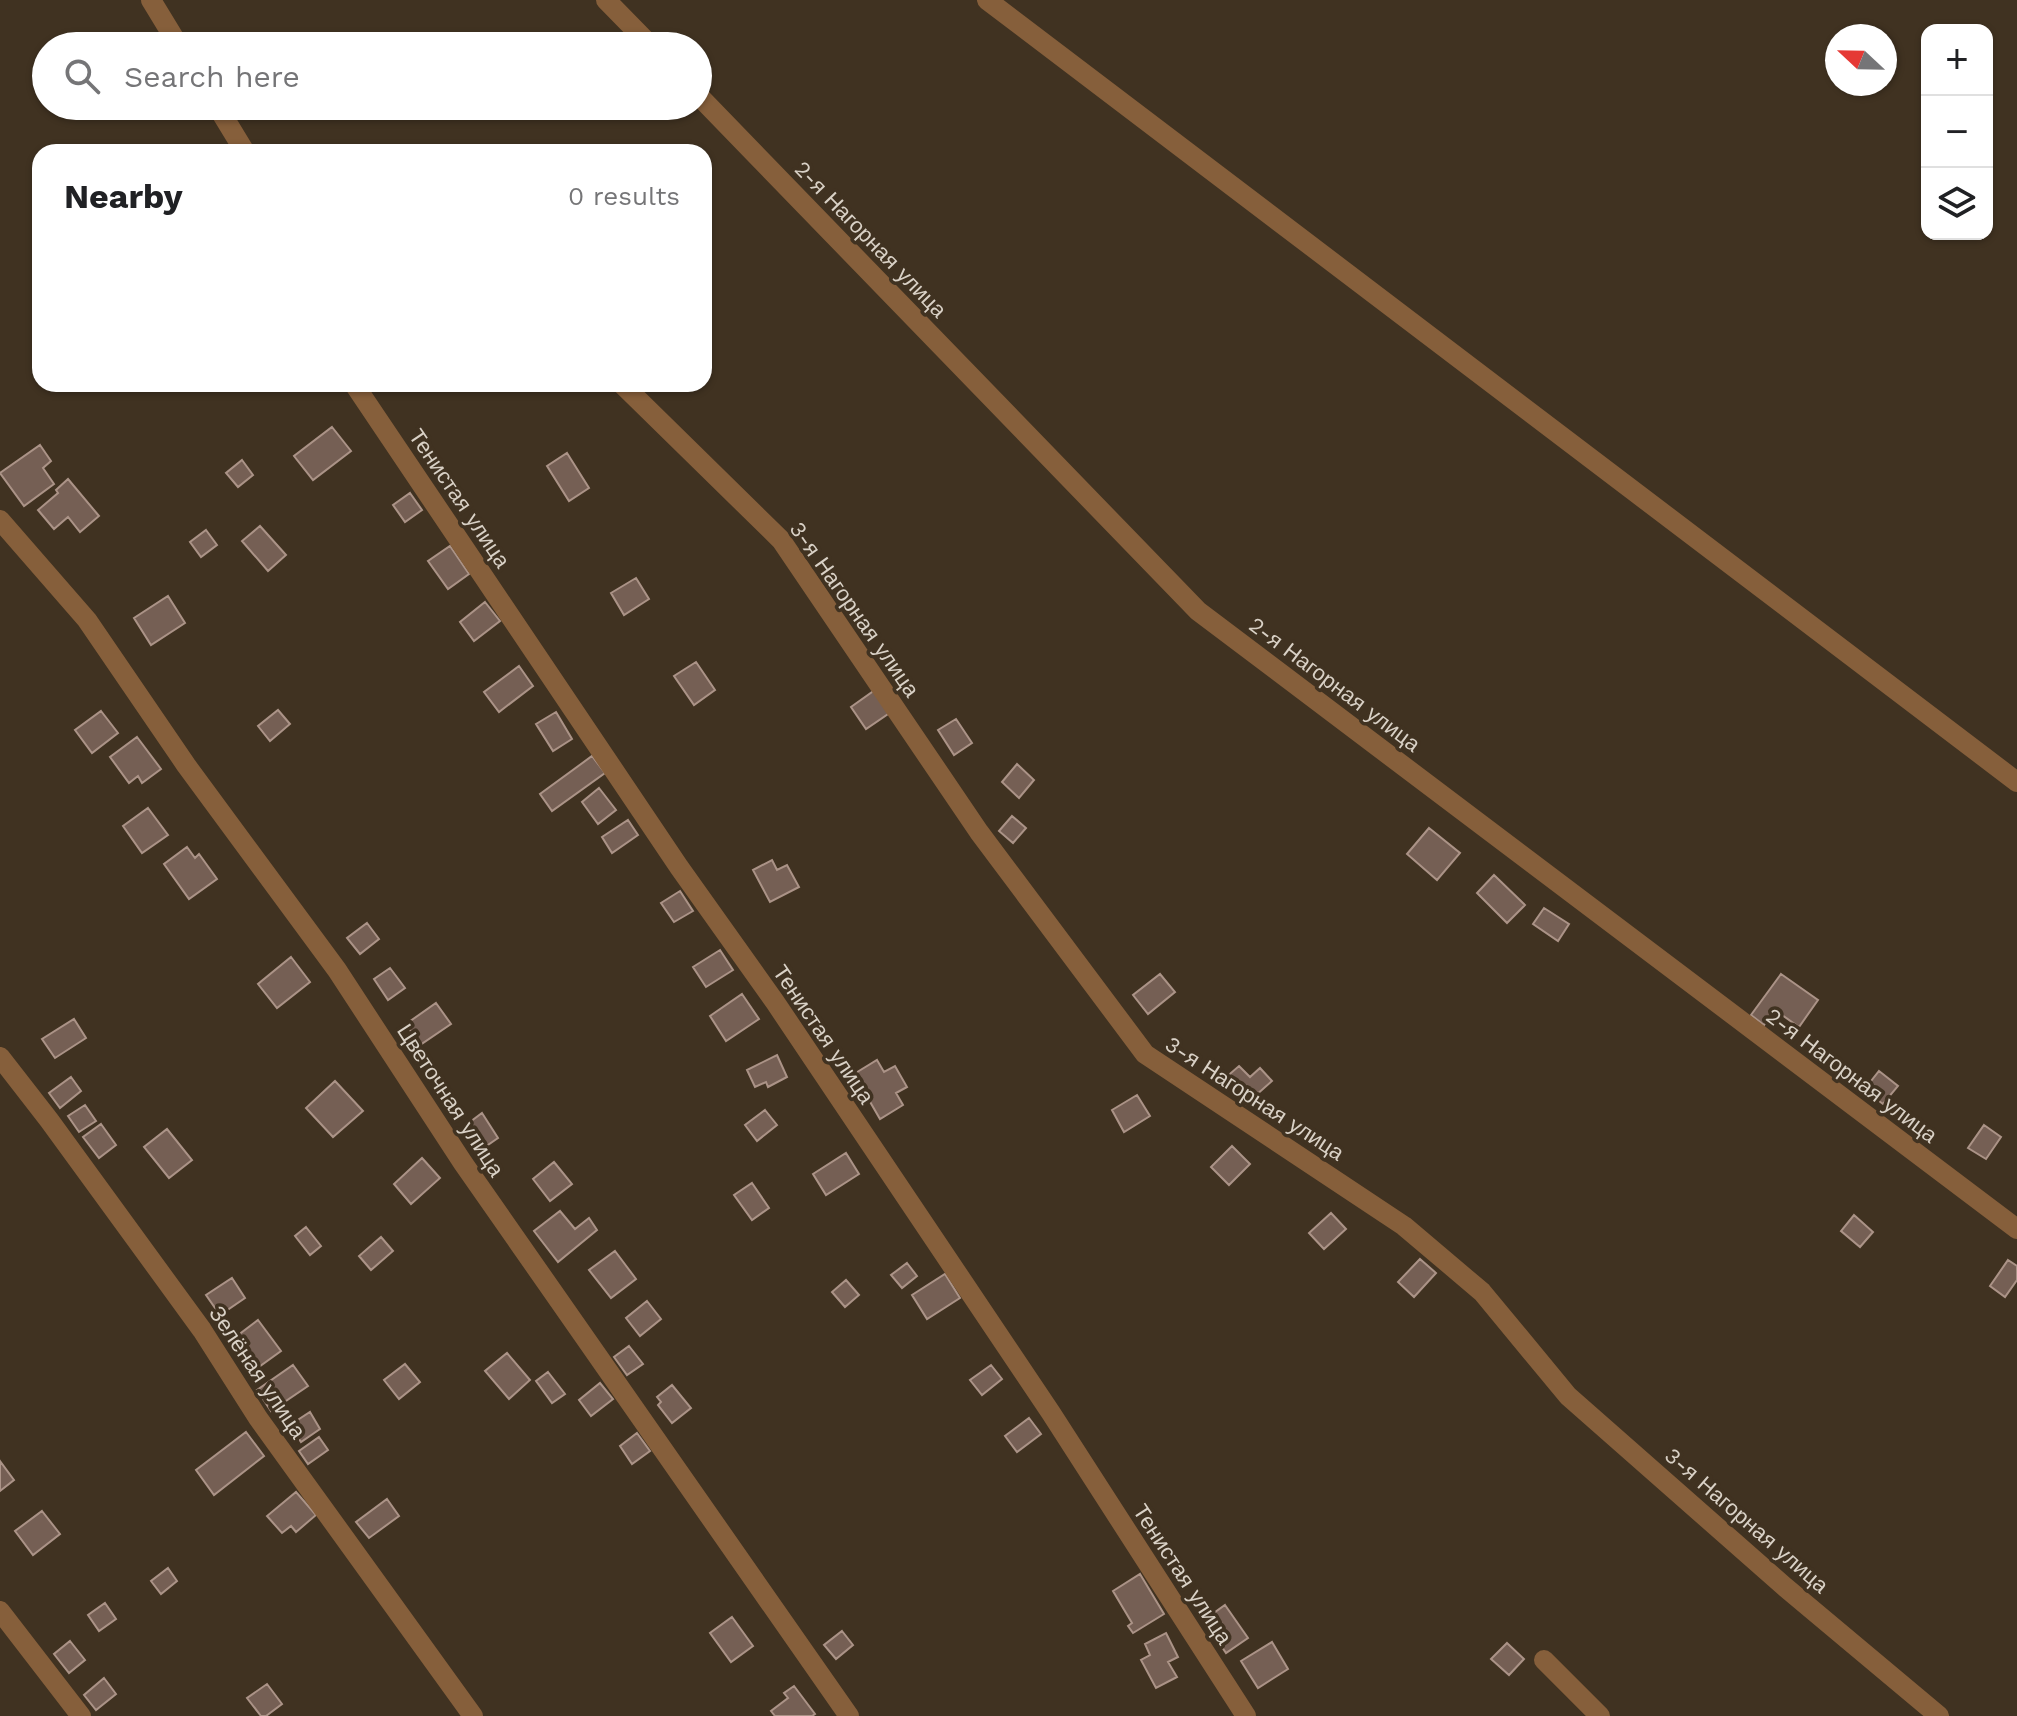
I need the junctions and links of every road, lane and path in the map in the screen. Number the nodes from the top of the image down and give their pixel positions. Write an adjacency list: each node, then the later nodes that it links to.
1 (151, 0): 4 (street)
2 (606, 0): 5 (street)
3 (987, 0): 12 (street)
4 (170, 32)
5 (637, 32)
6 (712, 109): 14 (street, 2-я Нагорная улица)
7 (226, 120): 8 (street)
8 (240, 144)
9 (359, 392): 20 (street, Тенистая улица)
10 (630, 392): 22 (street, 3-я Нагорная улица)
11 (0, 520): 19 (street, Цветочная улица)
12 (2017, 782)
13 (0, 1057): 18 (street, Зелёная улица)
14 (2017, 1229)
15 (0, 1611): 17 (street)
16 (1544, 1660): 21 (street)
17 (81, 1716)
18 (473, 1716)
19 (849, 1716)
20 (1246, 1716)
21 (1600, 1716)
22 (1939, 1716)

